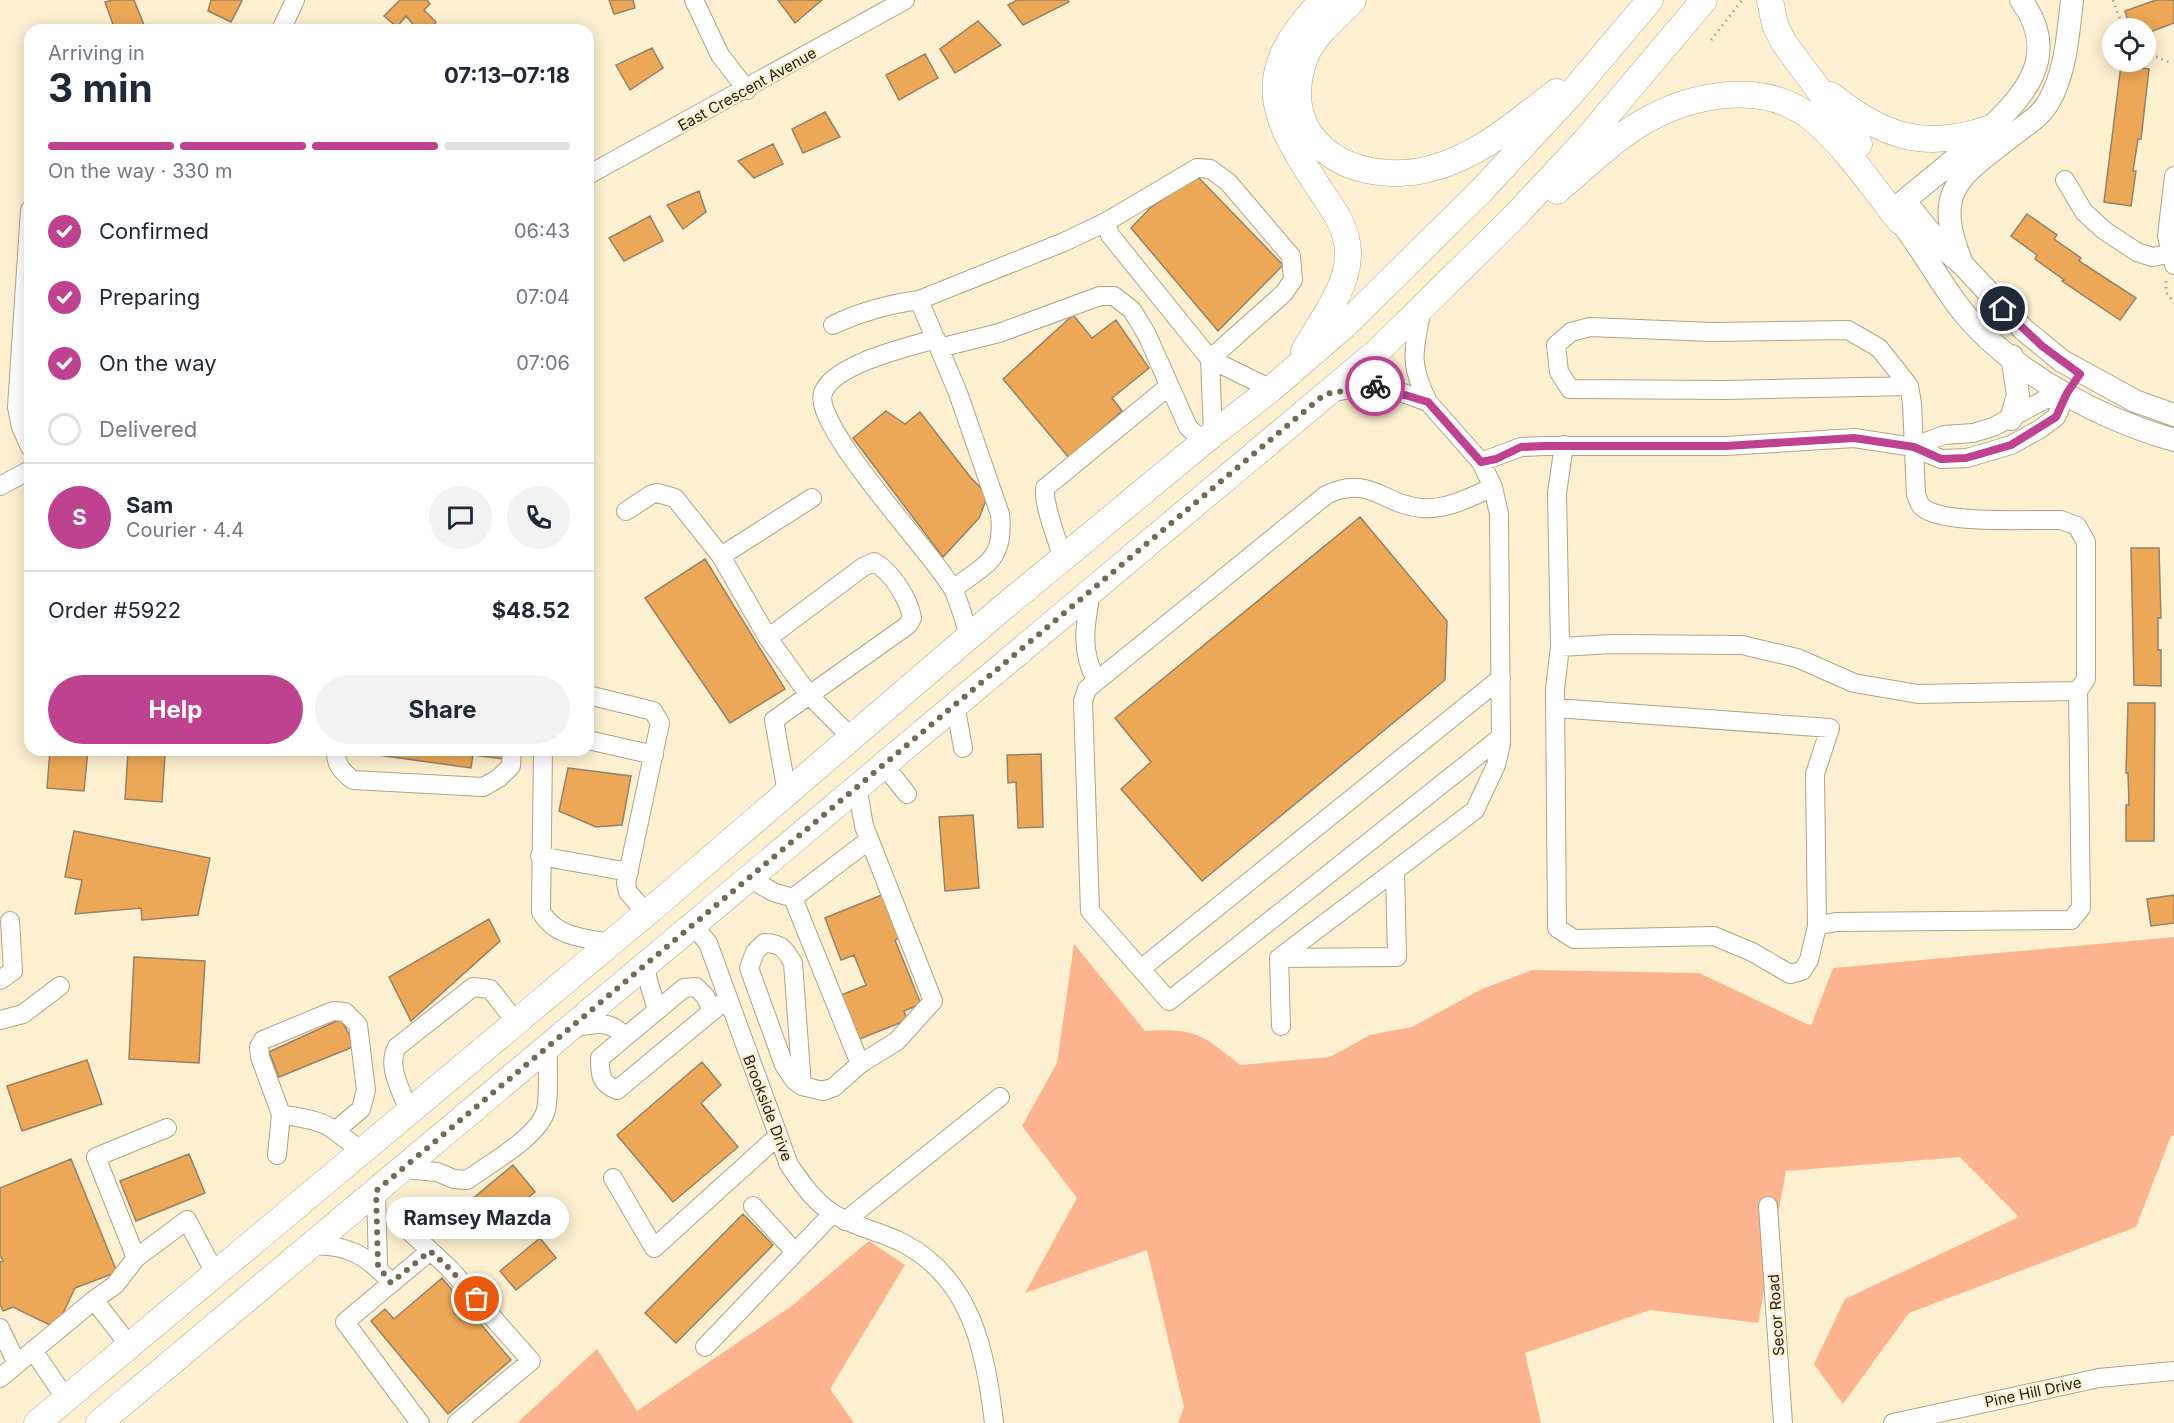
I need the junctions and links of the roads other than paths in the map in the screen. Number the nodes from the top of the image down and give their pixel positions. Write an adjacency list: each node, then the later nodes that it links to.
1 (295, 0): 11 (street)
2 (694, 0): 14 (street)
3 (905, 0): 14 (street, East Crescent Avenue)
4 (1323, 0): 31 (highway)
5 (1353, 0): 12 (highway)
6 (1650, 0): 12 (highway)
7 (1704, 0): 23 (highway)
8 (1770, 0): 13 (highway)
9 (2021, 0): 15 (main road)
10 (2072, 0): 21 (main road)
11 (284, 24)
12 (1610, 49): 31 (highway)
13 (1809, 77): 15 (highway); 19 (highway)
14 (747, 90): 16 (street, East Crescent Avenue)
15 (1991, 128): 19 (main road)
16 (594, 172)
17 (2174, 176): 22 (street)
18 (2065, 180): 22 (street)
19 (1902, 211): 21 (main road); 23 (highway); 29 (main road)
20 (1106, 222): 24 (street); 30 (street); 30 (street)
21 (1961, 263): 32 (main road)
22 (2171, 265)
23 (1449, 283): 26 (highway)
24 (919, 300): 27 (street); 28 (street)
25 (24, 301): 41 (street)
26 (1422, 308): 37 (highway); 38 (street)
27 (833, 325)
28 (937, 344): 33 (street); 54 (street); 54 (street)
29 (2012, 357): 36 (main road); 40 (main road)
30 (1210, 359): 35 (street); 42 (street)
31 (1295, 367): 35 (highway)
32 (2080, 374): 36 (main road); 39 (main road)
33 (1169, 386): 42 (street); 53 (street)
34 (1909, 386): 34 (street); 45 (street)
35 (1271, 389): 42 (highway)
36 (2067, 393): 40 (street); 43 (main road); 45 (street)
37 (1325, 394): 38 (street); 55 (highway)
38 (1428, 402): 46 (street)
39 (2174, 415)
40 (2011, 419): 45 (street)
41 (24, 434)
42 (1208, 438): 53 (highway)
43 (2174, 440)
44 (1564, 445): 45 (street); 46 (street); 58 (street)
45 (1914, 447): 61 (street)
46 (1481, 462): 49 (street)
47 (24, 473): 48 (street)
48 (0, 486)
49 (1493, 487): 59 (street); 60 (street)
50 (812, 498): 52 (street)
51 (626, 511): 52 (street)
52 (721, 556): 57 (street)
53 (1063, 560): 56 (highway)
54 (953, 589): 56 (street)
55 (1091, 593): 60 (street); 64 (highway)
56 (970, 637): 67 (highway)
57 (768, 638): 62 (street); 62 (street)
58 (1560, 647): 61 (street); 65 (street)
59 (1501, 678): 66 (street); 91 (street)
60 (1096, 680): 91 (street)
61 (2078, 691): 87 (street)
62 (809, 695): 67 (street); 76 (street)
63 (594, 696): 70 (street)
64 (955, 705): 69 (street); 74 (highway)
65 (1556, 708): 87 (street); 87 (street)
66 (1501, 736): 80 (street); 91 (street)
67 (851, 737): 76 (highway)
68 (594, 741): 70 (street)
69 (963, 748)
70 (654, 755): 81 (street)
71 (335, 756): 72 (street)
72 (512, 756)
73 (543, 756): 79 (street)
74 (883, 764): 75 (highway); 77 (street)
75 (857, 785): 78 (street); 82 (highway)
76 (787, 793): 84 (highway)
77 (907, 794)
78 (866, 833): 83 (street); 103 (street)
79 (540, 856): 81 (street); 88 (street)
80 (1395, 871): 89 (street); 89 (street)
81 (629, 872): 84 (street)
82 (749, 878): 83 (street); 86 (highway)
83 (794, 898): 103 (street)
84 (646, 913): 88 (highway)
85 (10, 921): 92 (street)
86 (693, 924): 90 (highway); 94 (street, Brookside Drive)
87 (1817, 927)
88 (610, 943): 98 (highway)
89 (1279, 958): 99 (street)
90 (647, 963): 95 (street); 100 (highway)
91 (1142, 968)
92 (0, 980)
93 (60, 986): 97 (street)
94 (728, 998): 96 (street); 110 (street, Brookside Drive)
95 (657, 1010): 96 (street); 101 (street)
96 (712, 1011): 101 (street)
97 (0, 1020)
98 (516, 1022): 106 (highway); 106 (street)
99 (1281, 1026)
100 (568, 1029): 101 (street); 102 (highway)
101 (624, 1036)
102 (548, 1047): 113 (highway); 113 (street)
103 (860, 1064): 104 (street)
104 (802, 1086): 104 (street)
105 (1000, 1097): 118 (street)
106 (409, 1111): 111 (highway)
107 (280, 1114): 109 (street); 109 (street); 112 (street)
108 (167, 1128): 123 (street)
109 (335, 1131): 111 (street)
110 (778, 1136): 114 (street); 118 (street, Brookside Drive)
111 (362, 1150): 125 (highway)
112 (277, 1155)
113 (402, 1169): 115 (highway)
114 (613, 1178)
115 (376, 1191): 120 (highway); 124 (street)
116 (753, 1206): 122 (street)
117 (1768, 1206): 141 (street, Secor Road)
118 (839, 1217): 122 (street); 140 (street, Brookside Drive)
119 (408, 1230): 121 (street)
120 (310, 1246): 124 (street); 137 (highway)
121 (430, 1251): 126 (street); 139 (street)
122 (795, 1252): 130 (street)
123 (136, 1258): 125 (street); 127 (street)
124 (378, 1266): 126 (street)
125 (215, 1273): 129 (highway)
126 (391, 1283): 138 (street)
127 (94, 1300): 129 (street); 131 (street)
128 (0, 1328): 132 (street)
129 (129, 1345): 135 (highway)
130 (705, 1347)
131 (33, 1350): 132 (street); 135 (street)
132 (17, 1364): 134 (street)
133 (2174, 1371): 142 (street, Pine Hill Drive)
134 (0, 1378)
135 (66, 1399): 136 (highway)
136 (37, 1423)
137 (99, 1423)
138 (420, 1423)
139 (457, 1423)
140 (994, 1423)
141 (1783, 1423)
142 (1893, 1423)

